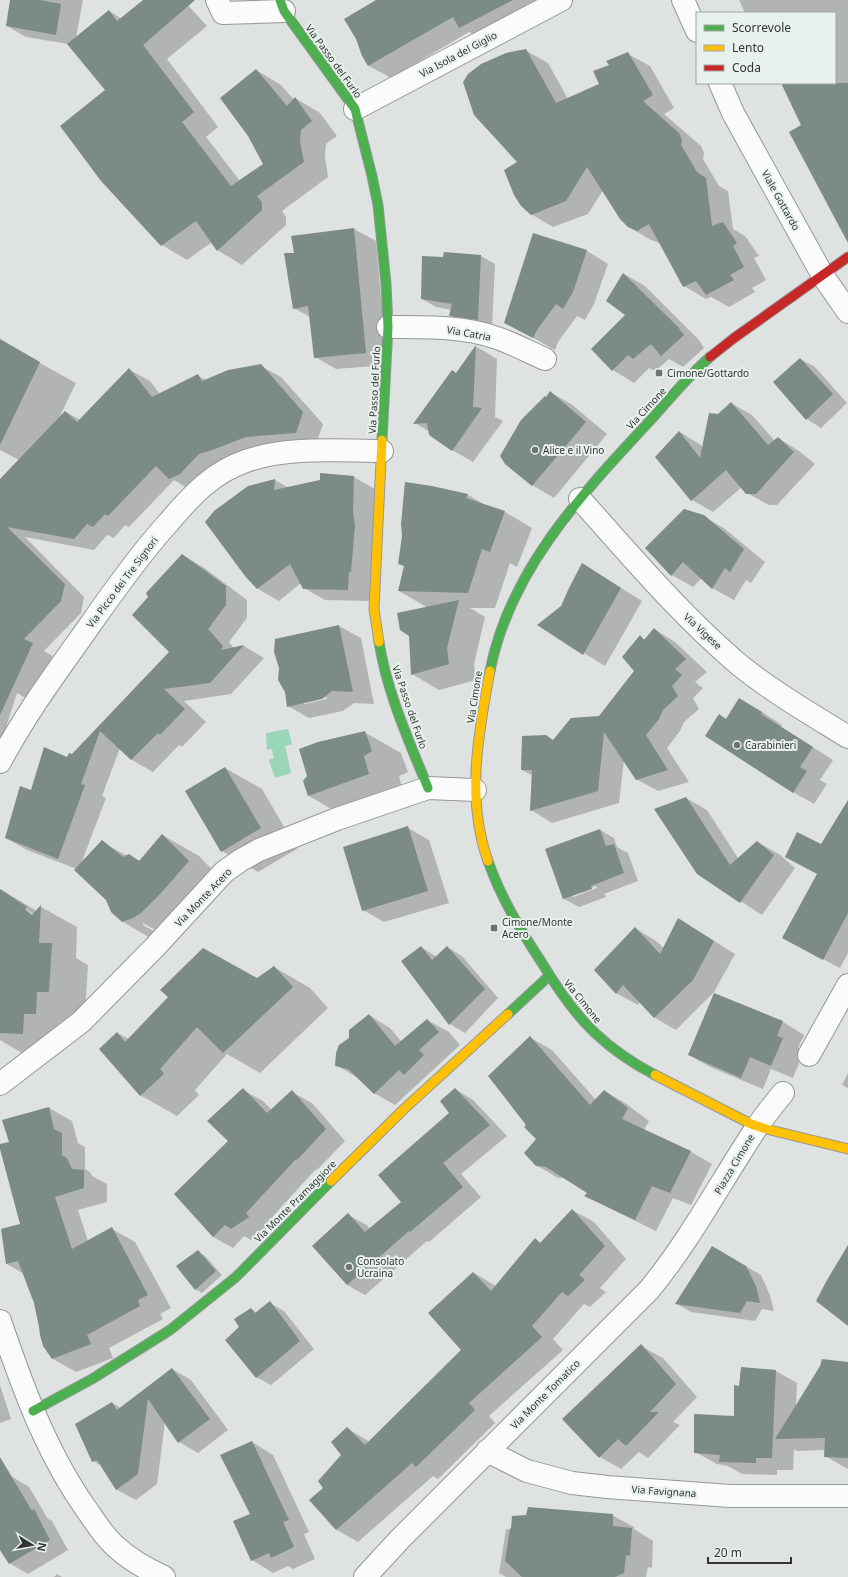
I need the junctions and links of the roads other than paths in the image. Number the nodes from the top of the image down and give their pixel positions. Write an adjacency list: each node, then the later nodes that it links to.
1 (217, 0): 4 (street)
2 (561, 0): 7 (street, Via Isola del Giglio)
3 (683, 0): 5 (street)
4 (282, 5): 7 (street, Via Passo del Furlo)
5 (696, 30)
6 (720, 84): 9 (street, Viale Gottardo)
7 (355, 109): 11 (street, Via Passo del Furlo)
8 (848, 257): 9 (street, Via Cimone)
9 (823, 276): 10 (street, Viale Gottardo); 14 (street, Via Cimone)
10 (848, 312)
11 (388, 327): 12 (street, Via Catria); 13 (street, Via Passo del Furlo)
12 (545, 359)
13 (382, 451): 16 (street, Via Picco dei Tre Signori); 17 (street, Via Passo del Furlo)
14 (580, 499): 15 (street, Via Vigese); 18 (street, Via Cimone)
15 (848, 736)
16 (0, 762)
17 (428, 788): 18 (street, Via Monte Acero); 22 (street, Via Monte Acero)
18 (475, 790): 19 (street, Via Cimone)
19 (549, 976): 24 (street, Via Cimone); 28 (street, Via Monte Pramaggiore)
20 (848, 985): 21 (street)
21 (809, 1055)
22 (0, 1084)
23 (783, 1093): 24 (street, Piazza Cimone)
24 (757, 1126): 25 (street, Piazza Cimone); 26 (street, Piazza Cimone)
25 (845, 1148)
26 (712, 1201): 29 (street, Via Monte Tomatico)
27 (0, 1321): 28 (street)
28 (33, 1411): 31 (street)
29 (487, 1450): 30 (street, Via Favignana); 32 (street, Via Monte Tomatico)
30 (848, 1496)
31 (164, 1577)
32 (365, 1577)

